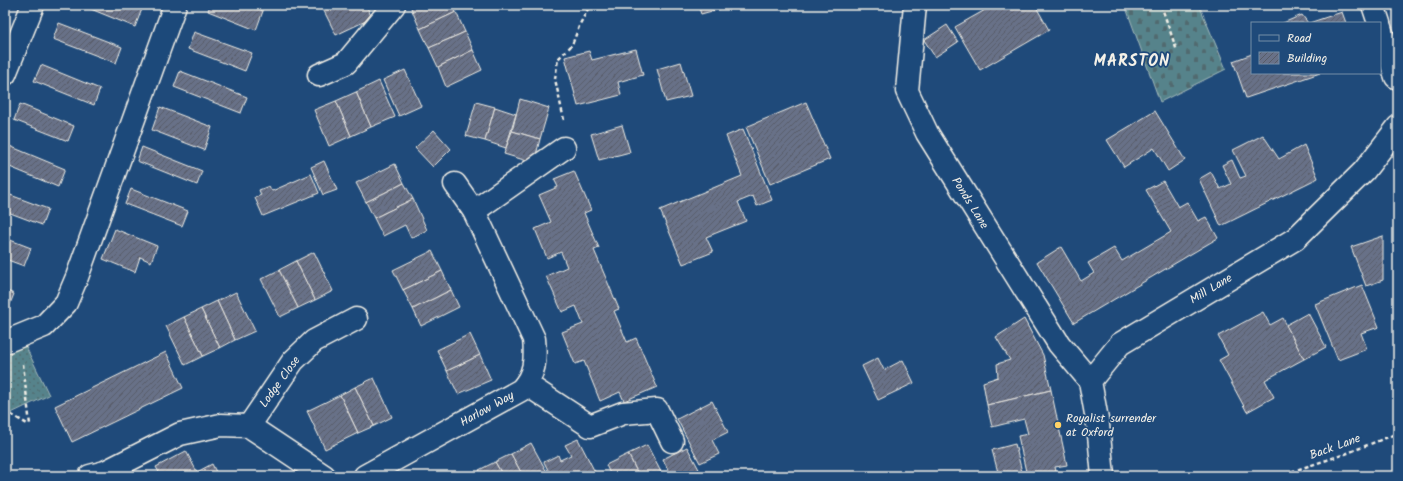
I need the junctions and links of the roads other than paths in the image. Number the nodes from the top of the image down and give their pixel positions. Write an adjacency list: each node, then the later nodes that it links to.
1 (33, 5): 8 (street)
2 (175, 5): 16 (street)
3 (394, 5): 9 (street)
4 (915, 5): 17 (street, Ponds Lane)
5 (1373, 5): 6 (street)
6 (1379, 22)
7 (1381, 30): 10 (street)
8 (5, 74)
9 (319, 75)
10 (1398, 78)
11 (1398, 127): 17 (street, Mill Lane)
12 (564, 148): 14 (street)
13 (455, 184): 14 (street, Harlow Way)
14 (474, 211): 18 (street, Harlow Way)
15 (356, 319): 19 (street, Lodge Close)
16 (5, 342)
17 (1090, 381): 24 (street)
18 (526, 384): 20 (street); 23 (street, Harlow Way)
19 (249, 426): 21 (street); 22 (street)
20 (672, 441)
21 (90, 476)
22 (324, 476)
23 (365, 476)
24 (1103, 476)

